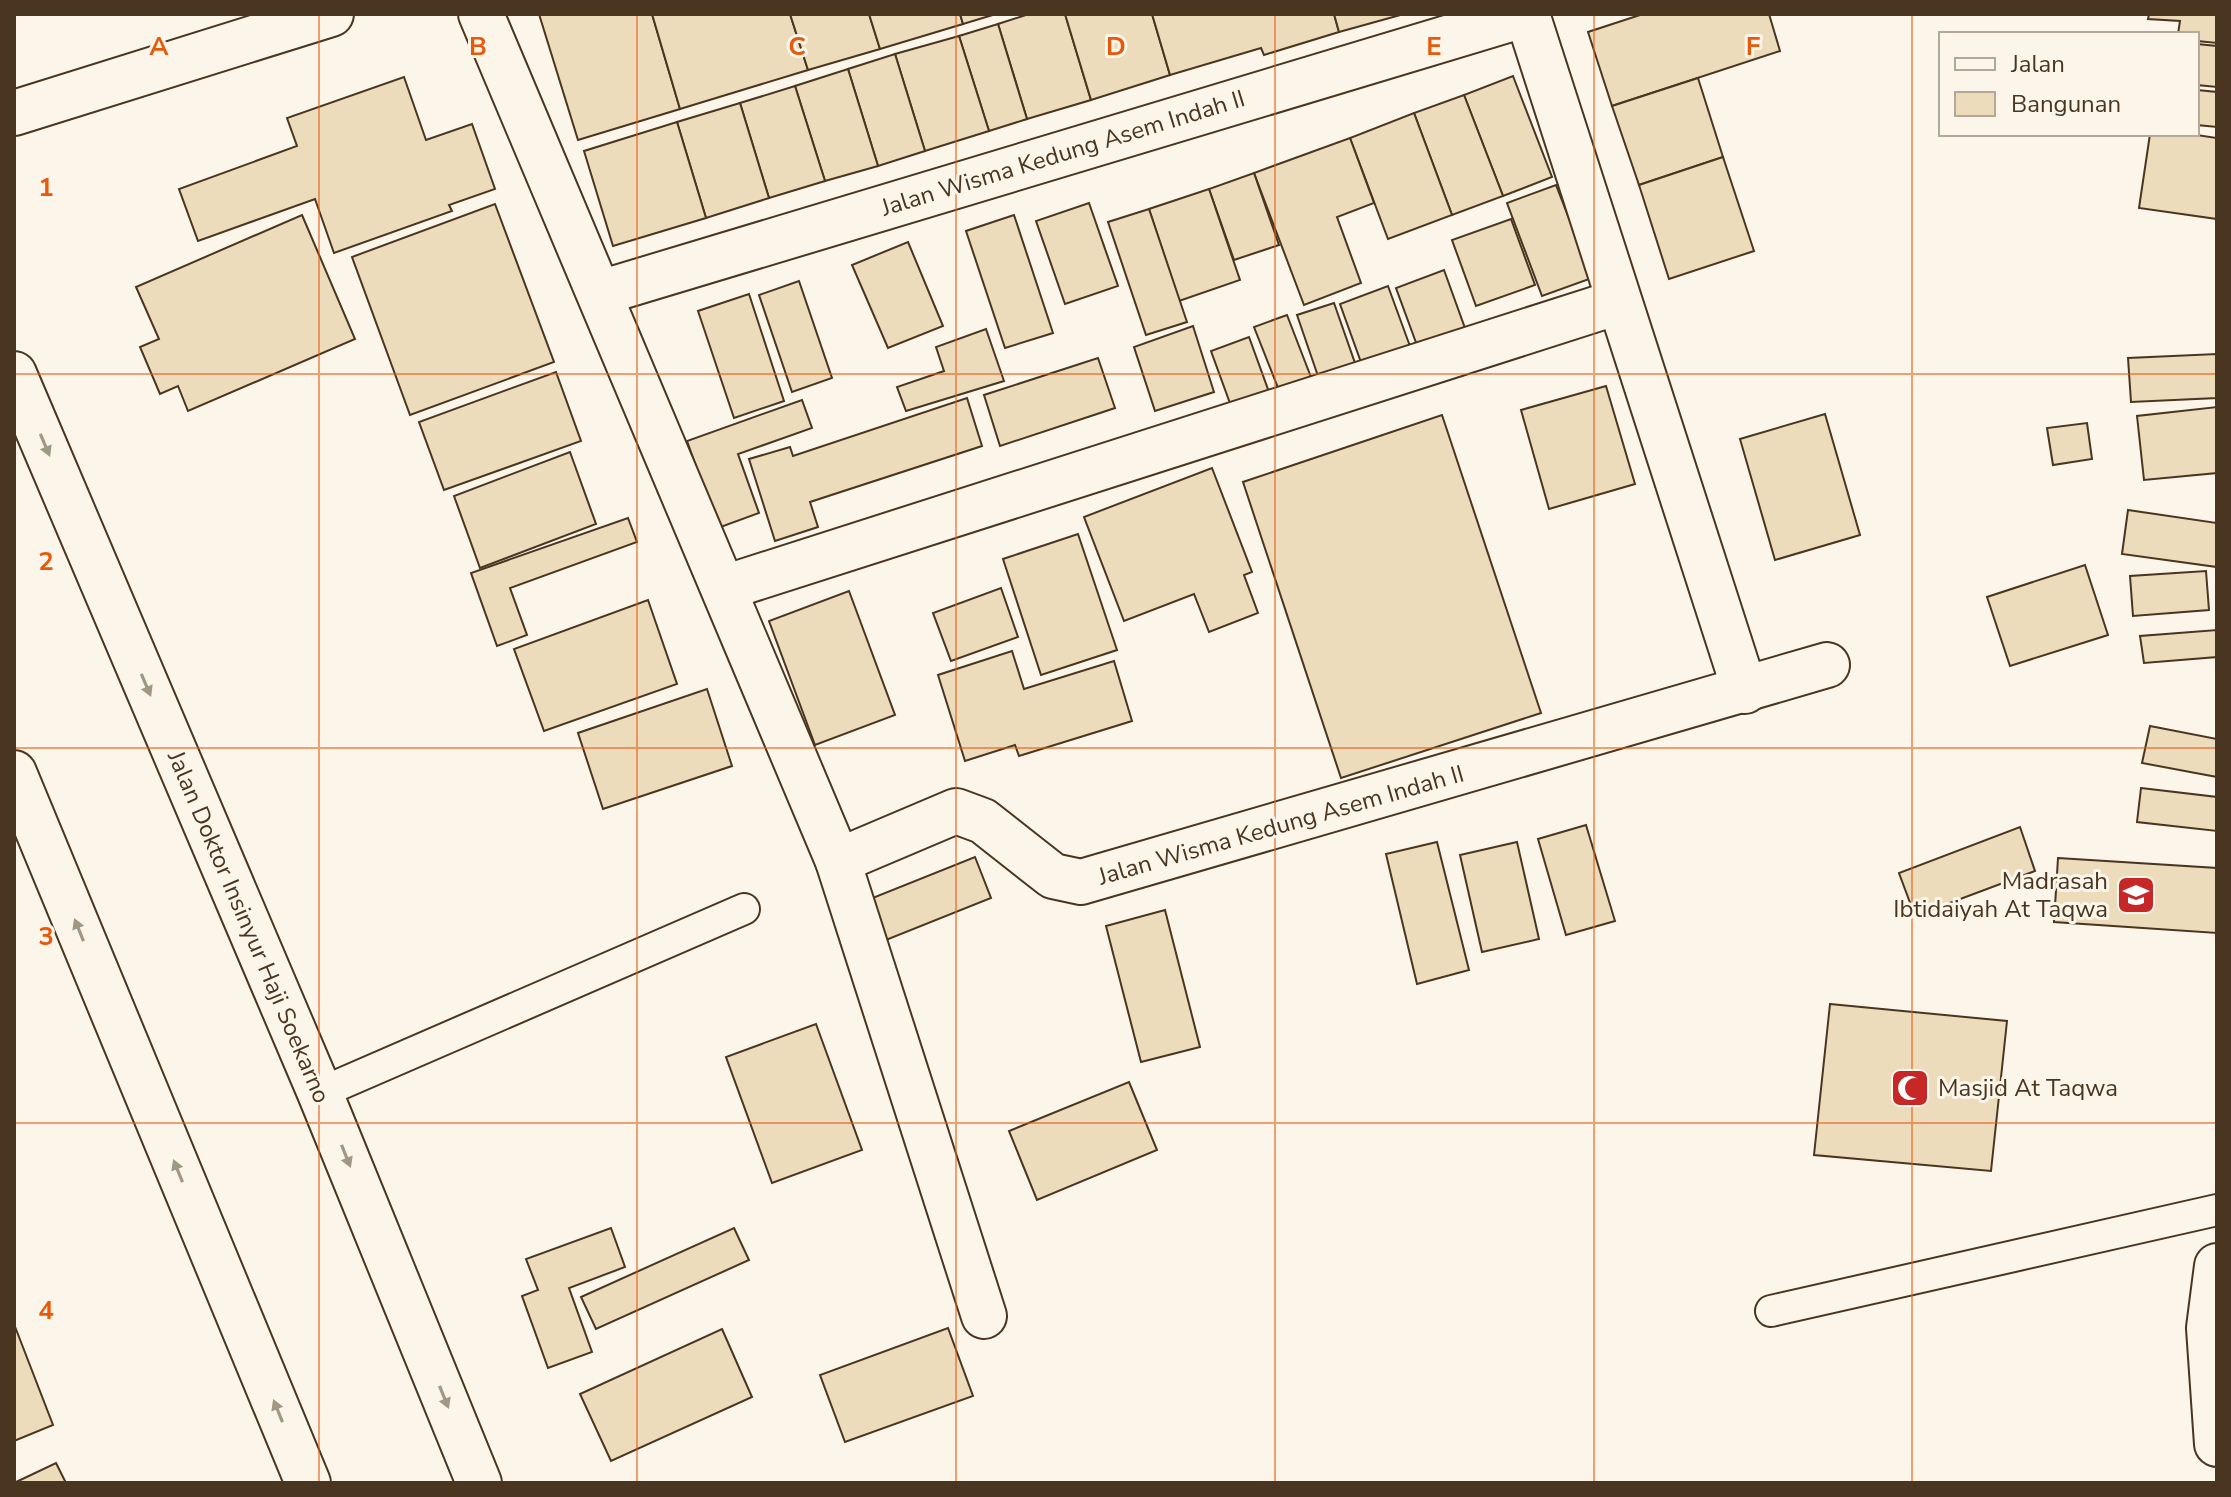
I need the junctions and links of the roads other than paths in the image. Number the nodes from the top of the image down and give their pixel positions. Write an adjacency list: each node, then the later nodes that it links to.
1 (331, 14): 4 (street)
2 (481, 14): 5 (street)
3 (1527, 14): 5 (street, Jalan Wisma Kedung Asem Indah II); 6 (street, Jalan Wisma Kedung Asem Indah II)
4 (14, 113)
5 (600, 293): 8 (street)
6 (1618, 302): 8 (street); 10 (street, Jalan Wisma Kedung Asem Indah II)
7 (14, 374): 14 (street, Jalan Doktor Insinyur Haji Soekarno, one-way to 14)
8 (724, 588): 12 (street)
9 (1827, 665): 10 (street, Jalan Wisma Kedung Asem Indah II)
10 (1745, 691): 12 (street, Jalan Wisma Kedung Asem Indah II)
11 (14, 773): 20 (street, one-way to 11)
12 (838, 861): 18 (street)
13 (744, 909): 14 (lane)
14 (320, 1093): 21 (street, Jalan Doktor Insinyur Haji Soekarno, one-way to 21)
15 (2217, 1210): 17 (lane)
16 (2217, 1266): 19 (street)
17 (1771, 1311)
18 (984, 1316)
19 (2217, 1444)
20 (308, 1483)
21 (479, 1483)

